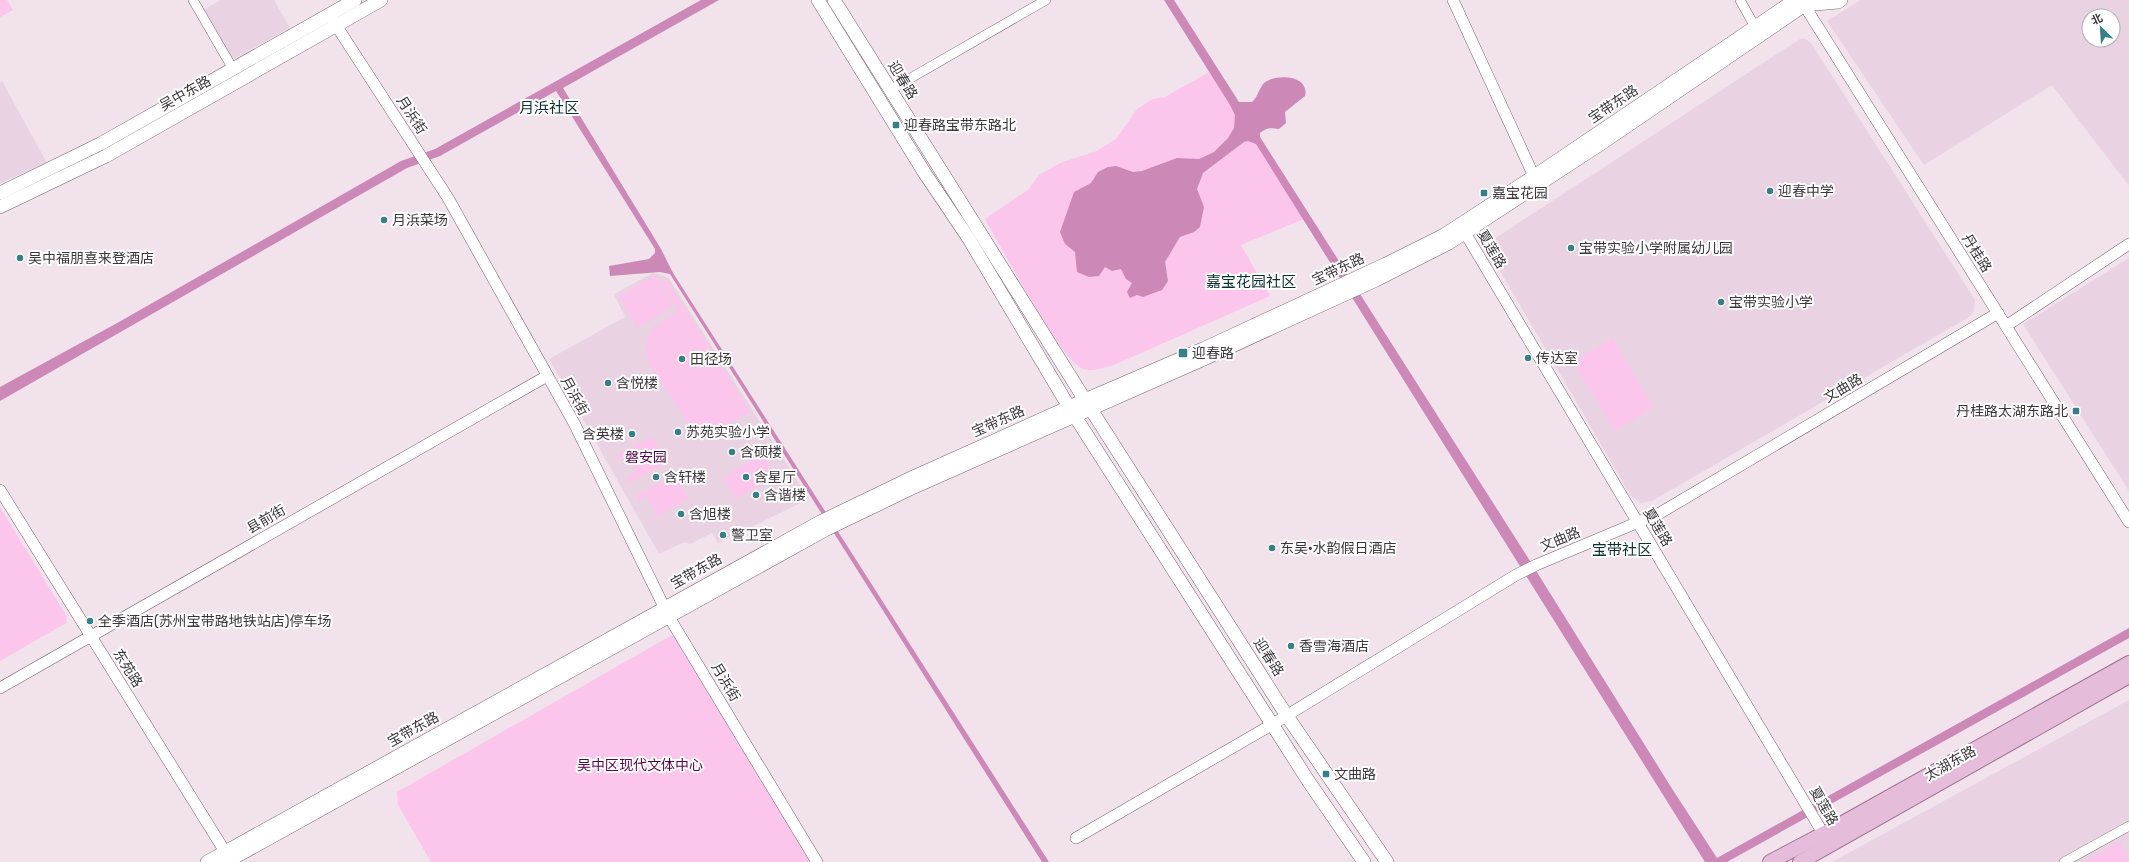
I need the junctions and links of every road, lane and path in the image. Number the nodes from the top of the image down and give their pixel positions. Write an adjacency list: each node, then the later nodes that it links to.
1 (193, 0): 13 (street)
2 (356, 0): 11 (main road, 吴中东路)
3 (381, 0): 11 (main road, 吴中东路)
4 (818, 0): 24 (main road)
5 (834, 0): 14 (main road, 迎春路)
6 (1046, 0): 14 (street)
7 (1453, 0): 15 (street)
8 (1740, 0): 12 (street)
9 (1841, 0): 10 (main road)
10 (1803, 1): 12 (main road, 宝带东路); 15 (main road, 宝带东路); 20 (street, 丹桂路)
11 (333, 20): 13 (main road, 吴中东路); 17 (main road, 吴中东路); 22 (street, 月浜街)
12 (1755, 27): 15 (main road, 宝带东路)
13 (233, 69): 16 (main road, 吴中东路)
14 (890, 90): 23 (main road, 迎春路)
15 (1536, 181): 18 (main road, 宝带东路)
16 (0, 193)
17 (0, 207)
18 (1463, 229): 23 (main road, 宝带东路); 27 (street, 夏莲路)
19 (2129, 244): 21 (street)
20 (1998, 313): 21 (street, 丹桂路); 27 (street, 文曲路)
21 (2006, 326): 26 (street, 丹桂路)
22 (547, 376): 28 (street, 月浜街); 29 (street, 县前街)
23 (1087, 404): 24 (main road, 宝带东路); 33 (main road, 迎春路)
24 (1072, 411): 28 (main road, 宝带东路); 34 (main road)
25 (0, 490): 29 (street, 东苑路)
26 (2129, 522)
27 (1638, 523): 33 (street, 文曲路); 37 (street, 夏莲路)
28 (666, 612): 38 (main road, 宝带东路); 40 (street, 月浜街)
29 (90, 636): 32 (street, 县前街); 38 (street, 东苑路)
30 (2129, 663): 37 (main road, 太湖东路)
31 (2129, 676): 37 (main road, 太湖东路)
32 (0, 688)
33 (1287, 716): 34 (street, 文曲路); 42 (main road, 迎春路)
34 (1273, 724): 36 (street, 文曲路); 41 (main road)
35 (2129, 826): 45 (street)
36 (1076, 838)
37 (1827, 840): 43 (main road, 太湖东路); 44 (main road, 太湖东路)
38 (228, 859): 39 (main road, 宝带东路)
39 (207, 862)
40 (817, 862)
41 (1364, 862)
42 (1387, 862)
43 (1770, 862)
44 (1800, 862)
45 (2064, 862)

